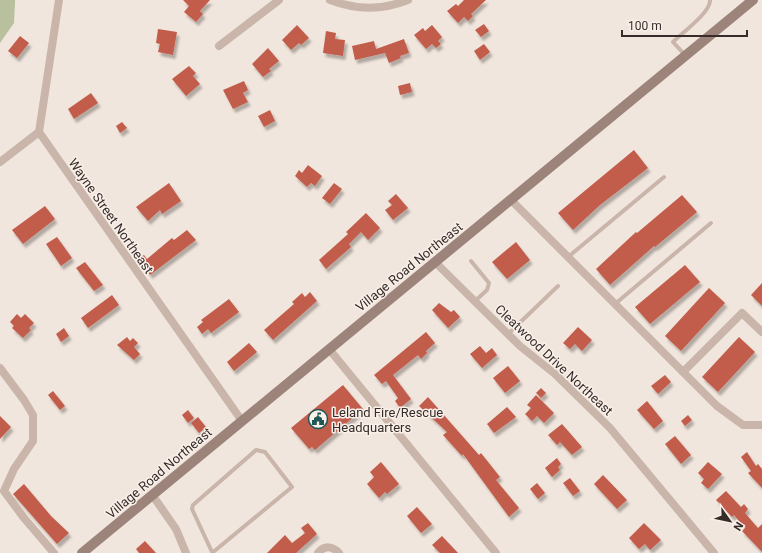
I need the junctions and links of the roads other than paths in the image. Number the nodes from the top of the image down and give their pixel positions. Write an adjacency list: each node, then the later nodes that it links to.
1 (59, 0): 9 (street)
2 (279, 0): 7 (street)
3 (330, 0): 4 (street)
4 (408, 0)
5 (710, 0): 8 (lane)
6 (751, 1): 8 (main road, Village Road Northeast)
7 (219, 46)
8 (685, 55): 12 (main road, Village Road Northeast)
9 (39, 132): 10 (street); 25 (street, Wayne Street Northeast)
10 (0, 162)
11 (664, 177): 14 (lane)
12 (511, 200): 14 (street); 16 (main road, Village Road Northeast)
13 (712, 223): 19 (lane)
14 (568, 257): 19 (street)
15 (471, 260): 18 (lane)
16 (435, 262): 18 (street, Cleatwood Drive Northeast); 22 (main road, Village Road Northeast)
17 (558, 286): 21 (lane)
18 (474, 302): 21 (street, Cleatwood Drive Northeast)
19 (614, 304): 24 (street)
20 (762, 332): 24 (street)
21 (508, 335): 35 (street, Cleatwood Drive Northeast)
22 (329, 349): 25 (main road, Village Road Northeast); 34 (street)
23 (0, 368): 28 (street)
24 (683, 372): 26 (street)
25 (242, 421): 27 (main road, Village Road Northeast)
26 (762, 425)
27 (153, 496): 29 (main road, Village Road Northeast); 30 (street)
28 (54, 553)
29 (82, 553)
30 (186, 553)
31 (212, 553): 31 (lane)
32 (318, 553): 33 (street)
33 (339, 553)
34 (496, 553)
35 (714, 553)

